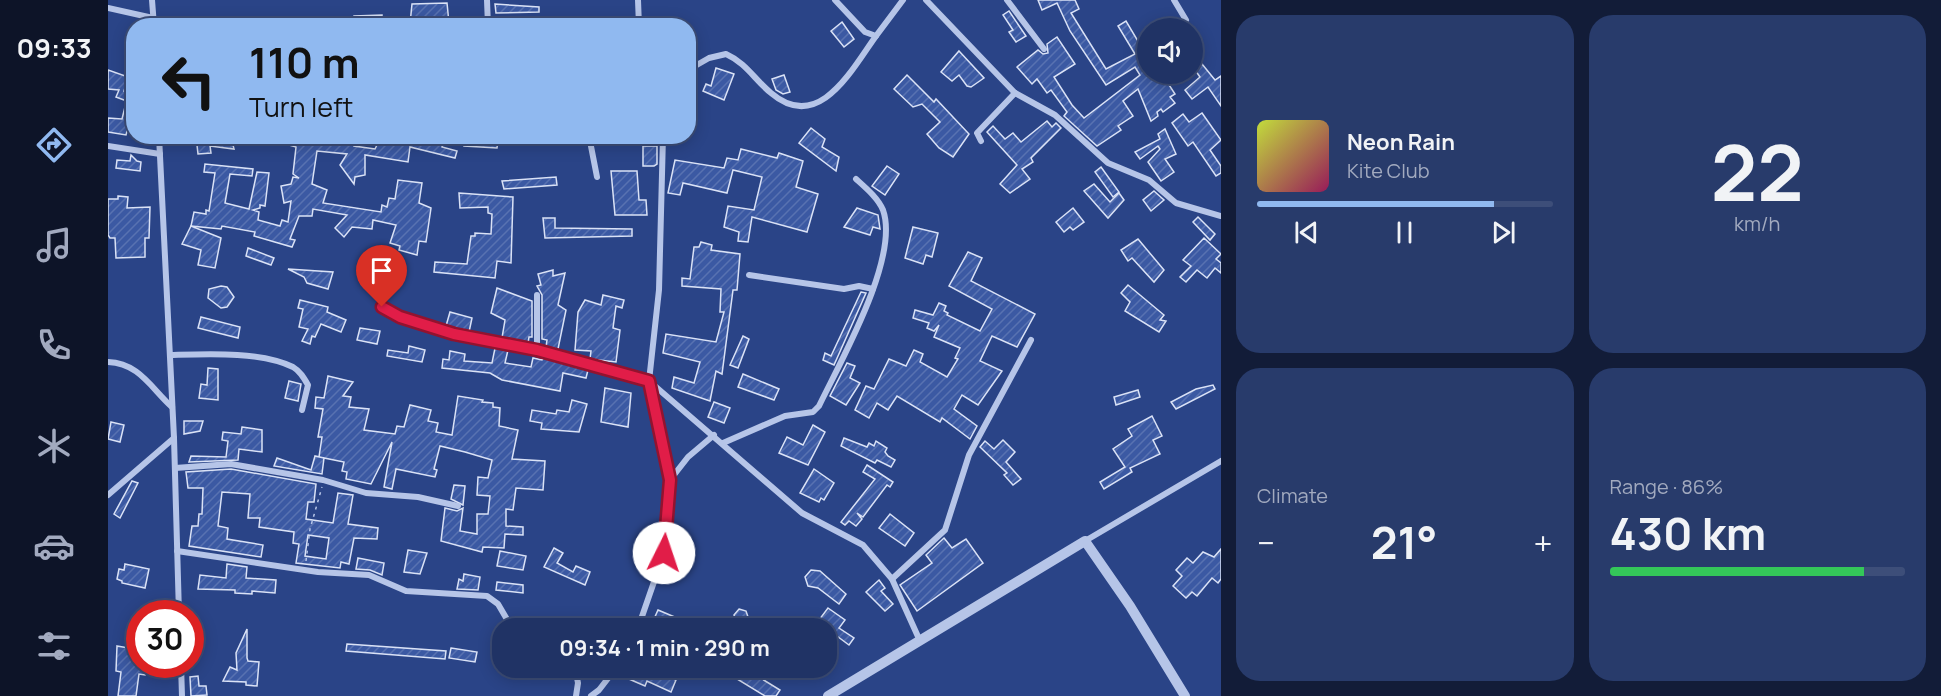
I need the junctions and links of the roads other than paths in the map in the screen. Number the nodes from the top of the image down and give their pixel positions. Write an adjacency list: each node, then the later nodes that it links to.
1 (152, 0): 11 (street)
2 (487, 0): 12 (street)
3 (638, 0): 13 (street)
4 (835, 0): 15 (street)
5 (903, 0): 15 (street)
6 (926, 0): 18 (street)
7 (1007, 0): 16 (street)
8 (1174, 0): 14 (street)
9 (108, 8): 10 (street)
10 (140, 18)
11 (153, 18)
12 (488, 18)
13 (639, 18)
14 (1185, 18)
15 (876, 36): 17 (street)
16 (1044, 49)
17 (696, 65)
18 (1015, 93): 19 (street); 27 (street)
19 (981, 141)
20 (159, 144): 24 (street)
21 (591, 144): 25 (street)
22 (663, 144): 36 (street)
23 (108, 146): 24 (street)
24 (160, 154): 34 (street)
25 (597, 177)
26 (856, 179): 29 (street)
27 (1221, 216)
28 (749, 275): 29 (street)
29 (873, 289): 41 (street)
30 (537, 295): 33 (street)
31 (382, 307): 33 (street)
32 (1031, 340): 49 (street)
33 (537, 350): 36 (street)
34 (170, 355): 37 (street); 38 (street)
35 (108, 362): 37 (street)
36 (649, 381): 39 (street); 44 (street)
37 (172, 407): 40 (street)
38 (302, 410)
39 (714, 435): 41 (street); 44 (street)
40 (174, 438): 43 (street); 45 (street)
41 (723, 443): 49 (street)
42 (1221, 461): 47 (street)
43 (175, 468): 46 (street); 48 (street)
44 (670, 480): 52 (street)
45 (108, 495)
46 (458, 506)
47 (1085, 541): 53 (street); 63 (street)
48 (177, 550): 50 (street); 51 (street)
49 (892, 579): 53 (street)
50 (179, 600)
51 (506, 618)
52 (641, 618)
53 (920, 641): 62 (street)
54 (181, 678): 58 (street)
55 (577, 678): 59 (street)
56 (608, 678): 57 (street)
57 (604, 684): 60 (street); 61 (street)
58 (182, 696)
59 (576, 696)
60 (591, 696)
61 (600, 696)
62 (828, 696)
63 (1185, 696)

